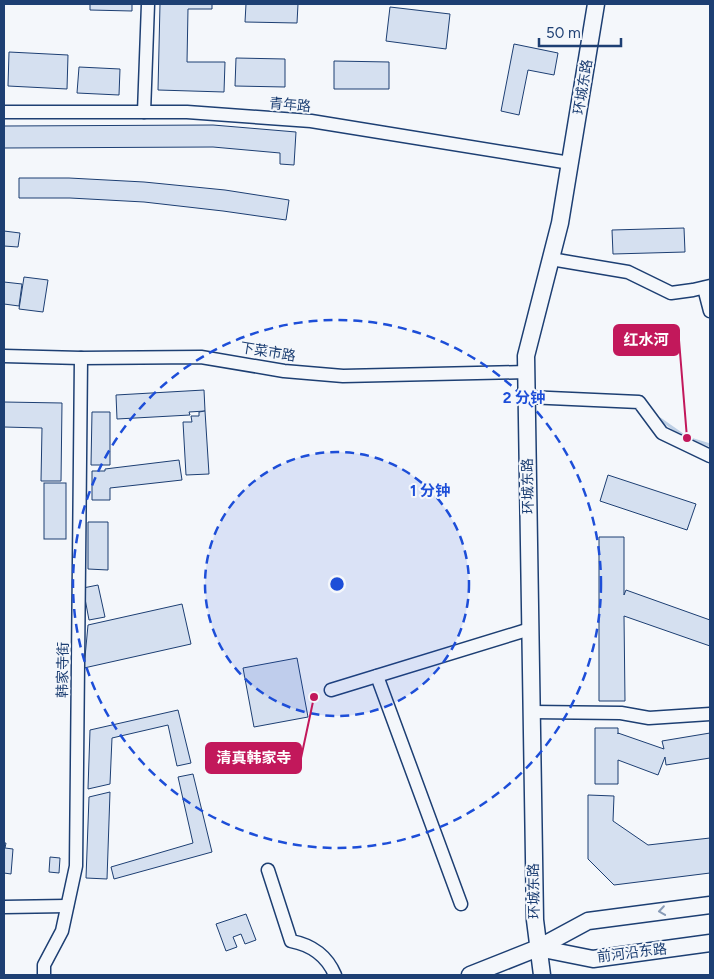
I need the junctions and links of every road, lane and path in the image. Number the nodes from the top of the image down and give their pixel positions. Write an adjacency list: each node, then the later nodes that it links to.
1 (148, 4): 4 (street)
2 (596, 4): 5 (main road, 环城东路)
3 (4, 112): 4 (street, 青年路)
4 (144, 112): 5 (street, 青年路)
5 (570, 164): 6 (main road, 环城东路)
6 (551, 259): 7 (street); 11 (main road, 环城东路)
7 (707, 287): 8 (street)
8 (710, 311)
9 (4, 356): 10 (street, 下菜市路)
10 (81, 358): 11 (street, 下菜市路); 22 (street, 韩家寺街)
11 (526, 372): 12 (main road, 环城东路)
12 (527, 397): 13 (street); 14 (main road, 环城东路)
13 (710, 456)
14 (530, 629): 15 (street); 17 (main road, 环城东路)
15 (377, 676): 16 (street); 20 (street)
16 (331, 690)
17 (532, 712): 18 (street); 25 (main road, 环城东路)
18 (710, 714)
19 (268, 870): 27 (street)
20 (461, 904)
21 (710, 905): 25 (main road, one-way to 25)
22 (67, 906): 23 (street); 26 (street, 韩家寺街)
23 (4, 907)
24 (710, 943): 25 (main road, 前河沿东路)
25 (538, 948): 28 (main road); 29 (main road, 环城东路)
26 (44, 975)
27 (335, 975)
28 (470, 975)
29 (542, 975)

